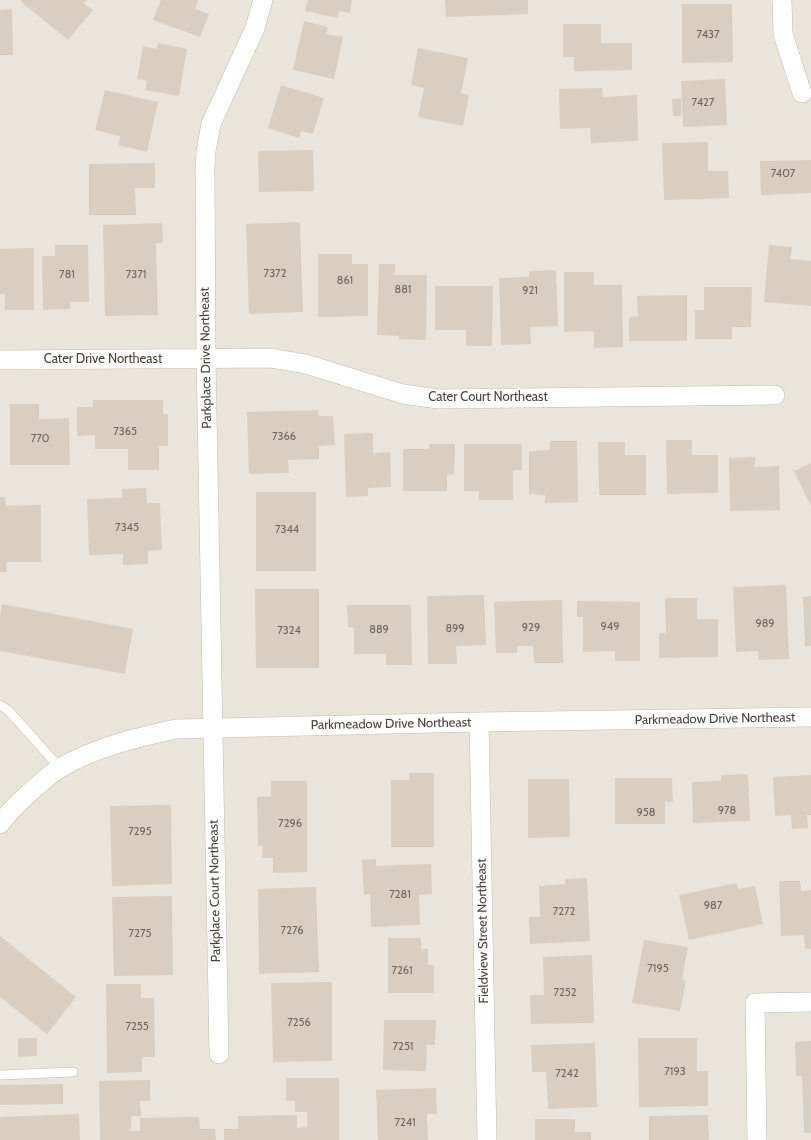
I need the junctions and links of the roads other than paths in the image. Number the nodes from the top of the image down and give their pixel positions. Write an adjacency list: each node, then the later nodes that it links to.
1 (263, 0): 4 (street, Parkplace Drive Northeast)
2 (782, 0): 3 (street)
3 (802, 93)
4 (206, 359): 5 (street, Cater Drive Northeast); 6 (street, Cater Court Northeast); 10 (street, Parkplace Drive Northeast)
5 (0, 360)
6 (775, 395)
7 (0, 705): 11 (lane)
8 (811, 717): 9 (street, Parkmeadow Drive Northeast)
9 (479, 722): 10 (street, Parkmeadow Drive Northeast); 17 (street, Fieldview Street Northeast)
10 (212, 728): 11 (street, Parkmeadow Drive Northeast); 14 (street, Parkplace Court Northeast)
11 (60, 768): 12 (street, Parkmeadow Drive Northeast)
12 (0, 824)
13 (811, 1002): 18 (street)
14 (219, 1054)
15 (73, 1072): 16 (lane)
16 (0, 1075)
17 (487, 1140)
18 (757, 1140)

